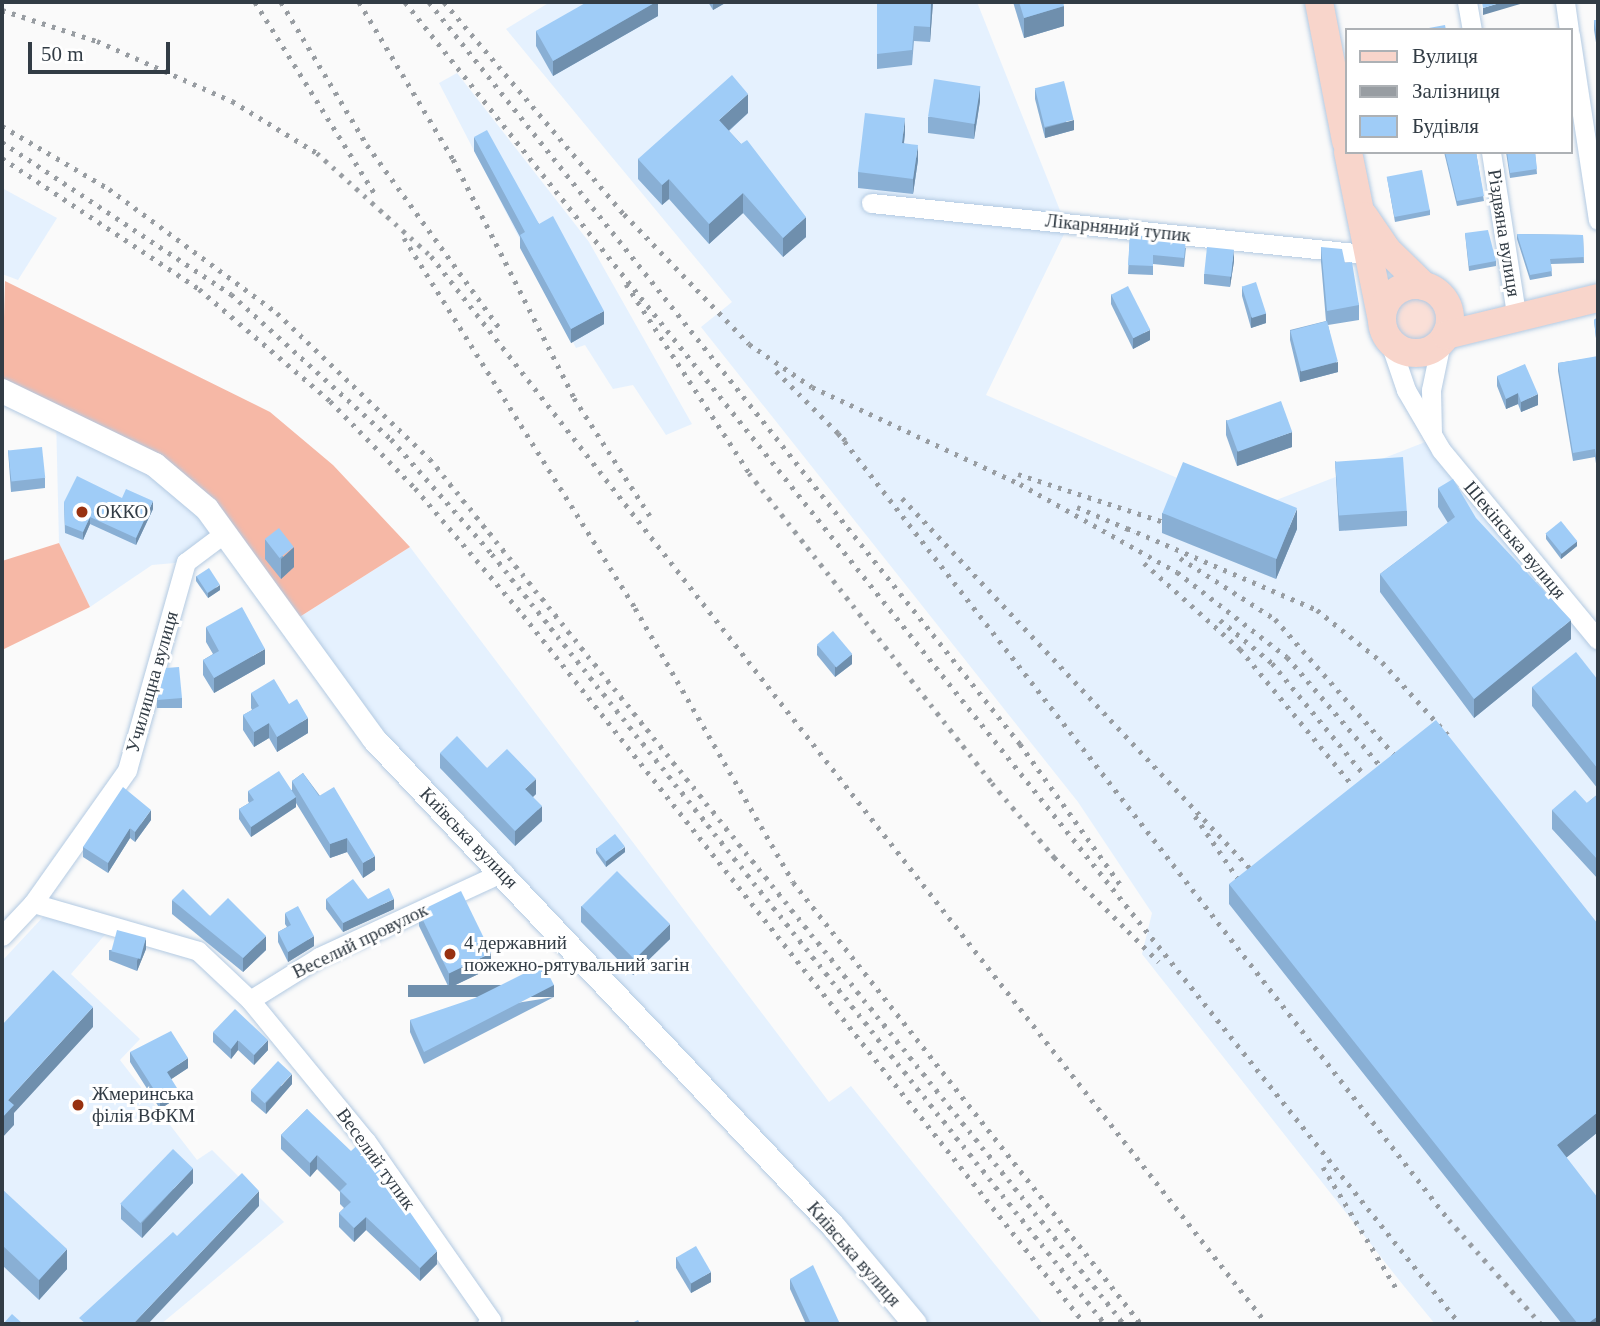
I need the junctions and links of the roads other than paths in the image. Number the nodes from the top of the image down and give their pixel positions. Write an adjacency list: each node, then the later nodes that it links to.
1 (1319, 2): 7 (main road)
2 (1467, 2): 4 (street)
3 (1565, 2): 5 (street)
4 (1472, 28)
5 (1569, 28)
6 (1572, 45): 12 (street)
7 (1344, 131)
8 (1349, 154): 11 (main road, Шекінська вулиця)
9 (1491, 154): 16 (street, Різдвяна вулиця)
10 (871, 203): 13 (street, Лікарняний тупик)
11 (1359, 207): 13 (main road, Шекінська вулиця); 14 (main road, Шекінська вулиця)
12 (1598, 220)
13 (1366, 254): 17 (main road, Шекінська вулиця)
14 (1432, 290): 16 (main road); 17 (main road); 18 (main road)
15 (1598, 298): 16 (main road)
16 (1516, 314): 18 (main road)
17 (1385, 329): 18 (main road); 20 (street, Шекінська вулиця)
18 (1444, 339): 20 (street)
19 (2, 391): 21 (street, Київська вулиця)
20 (1433, 439): 22 (street, Шекінська вулиця)
21 (226, 532): 23 (street, Київська вулиця); 24 (street, Училищна вулиця)
22 (1598, 640)
23 (503, 872): 26 (street, Веселий провулок); 28 (street, Київська вулиця)
24 (33, 903): 25 (street, Училищна вулиця); 26 (street)
25 (2, 936)
26 (250, 1000): 27 (street, Веселий тупик)
27 (486, 1324)
28 (915, 1324)

